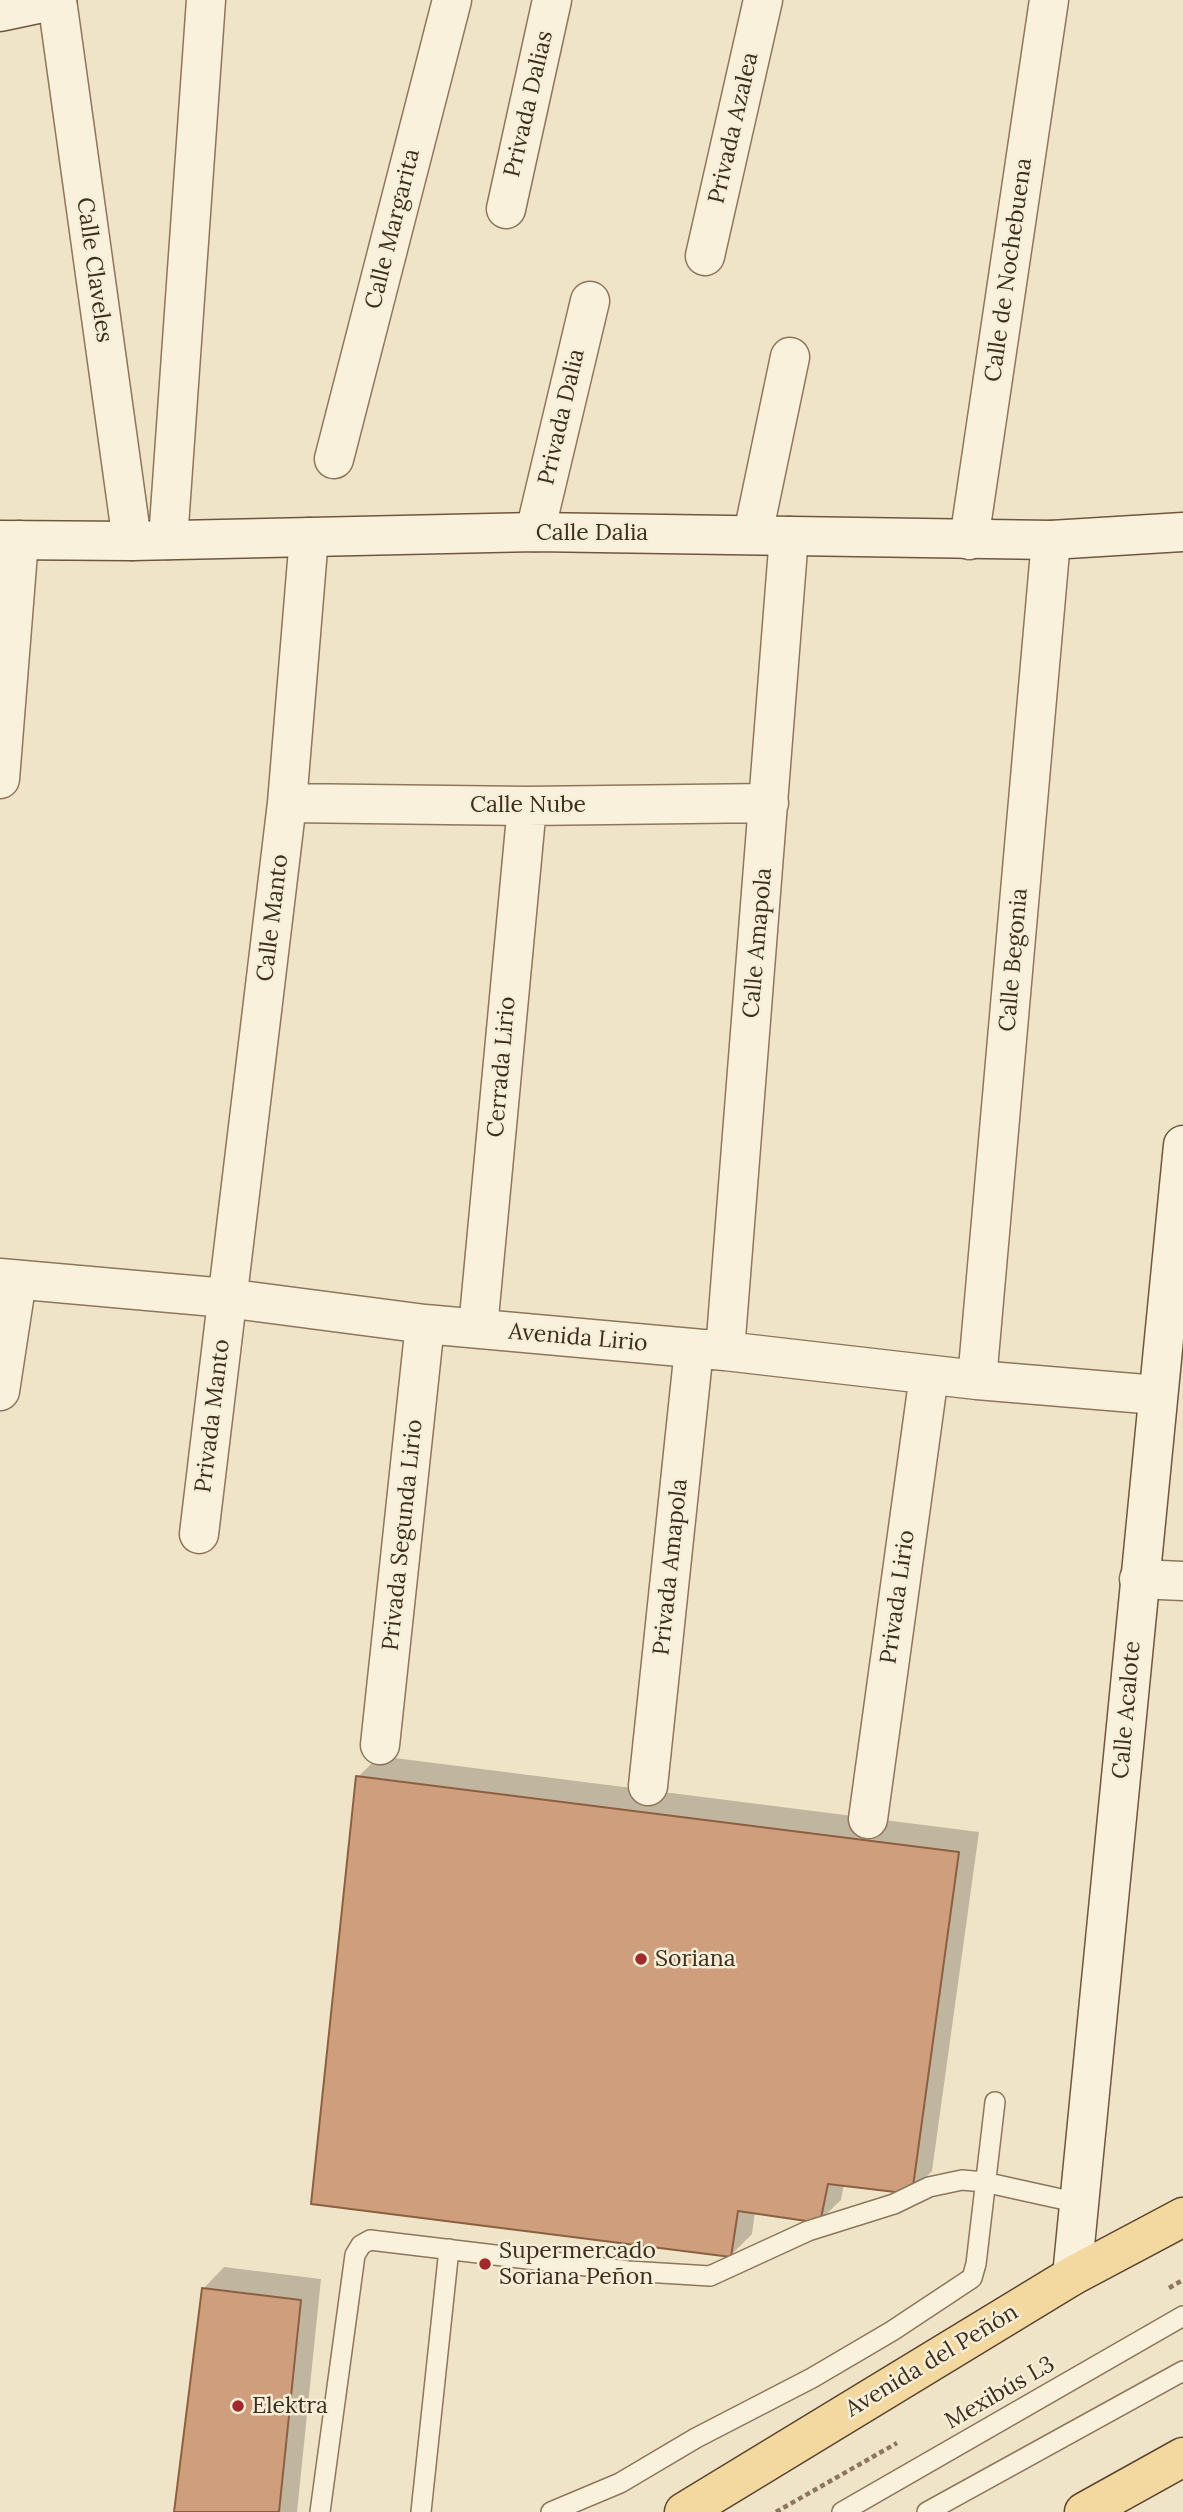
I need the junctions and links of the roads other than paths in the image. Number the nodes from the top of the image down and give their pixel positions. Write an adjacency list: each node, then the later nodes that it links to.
1 (57, 0): 7 (street); 20 (street, Calle Claveles)
2 (206, 0): 20 (street)
3 (452, 0): 12 (street, Calle Margarita)
4 (552, 0): 8 (street, Privada Dalias)
5 (763, 0): 9 (street, Privada Azalea)
6 (1049, 0): 18 (street, Calle de Nochebuena)
7 (0, 12)
8 (506, 209)
9 (705, 256)
10 (590, 301): 13 (street, Privada Dalia)
11 (790, 357): 15 (street)
12 (334, 459)
13 (535, 532): 15 (street, Calle Dalia); 16 (street, Calle Dalia)
14 (1183, 532): 19 (street, Calle Dalia)
15 (771, 535): 18 (street, Calle Dalia); 23 (street, Calle Amapola)
16 (309, 537): 20 (street, Calle Dalia); 22 (street, Calle Manto)
17 (10, 540): 20 (street, Calle Dalia); 21 (street)
18 (969, 540): 19 (street, Calle Dalia)
19 (1051, 540): 32 (street, Calle Begonia)
20 (150, 541)
21 (0, 779)
22 (287, 803): 24 (street, Calle Nube); 27 (street, Calle Manto)
23 (769, 803): 24 (street, Calle Nube); 30 (street, Calle Amapola)
24 (527, 806): 29 (street, Cerrada Lirio)
25 (1183, 1145): 34 (street, Calle Acalote)
26 (8, 1279): 27 (street, Avenida Lirio); 33 (street)
27 (226, 1298): 28 (street, Avenida Lirio); 35 (street, Privada Manto)
28 (425, 1324): 29 (street, Avenida Lirio); 38 (street, Privada Segunda Lirio)
29 (478, 1328): 30 (street, Avenida Lirio)
30 (709, 1350): 31 (street, Avenida Lirio); 39 (street, Privada Amapola)
31 (929, 1375): 32 (street, Avenida Lirio); 40 (street, Privada Lirio)
32 (977, 1380): 34 (street, Avenida Lirio)
33 (0, 1391)
34 (1157, 1395): 36 (street, Calle Acalote)
35 (199, 1534)
36 (1139, 1579): 37 (street); 43 (street, Calle Acalote)
37 (1183, 1581)
38 (380, 1745)
39 (648, 1786)
40 (868, 1819)
41 (995, 2102): 42 (lane)
42 (984, 2182): 43 (lane); 45 (lane); 53 (lane)
43 (1079, 2203): 46 (street, Calle Acalote)
44 (1183, 2217): 46 (main road, Avenida del Peñón)
45 (449, 2249): 51 (lane); 52 (lane)
46 (1072, 2276): 54 (main road, Avenida del Peñón)
47 (1183, 2316): 55 (lane, Mexibús L3)
48 (1183, 2371): 56 (lane)
49 (1183, 2457): 50 (main road)
50 (1119, 2502): 57 (main road)
51 (320, 2512)
52 (421, 2512)
53 (551, 2512)
54 (684, 2512)
55 (842, 2512)
56 (927, 2512)
57 (1084, 2512)

